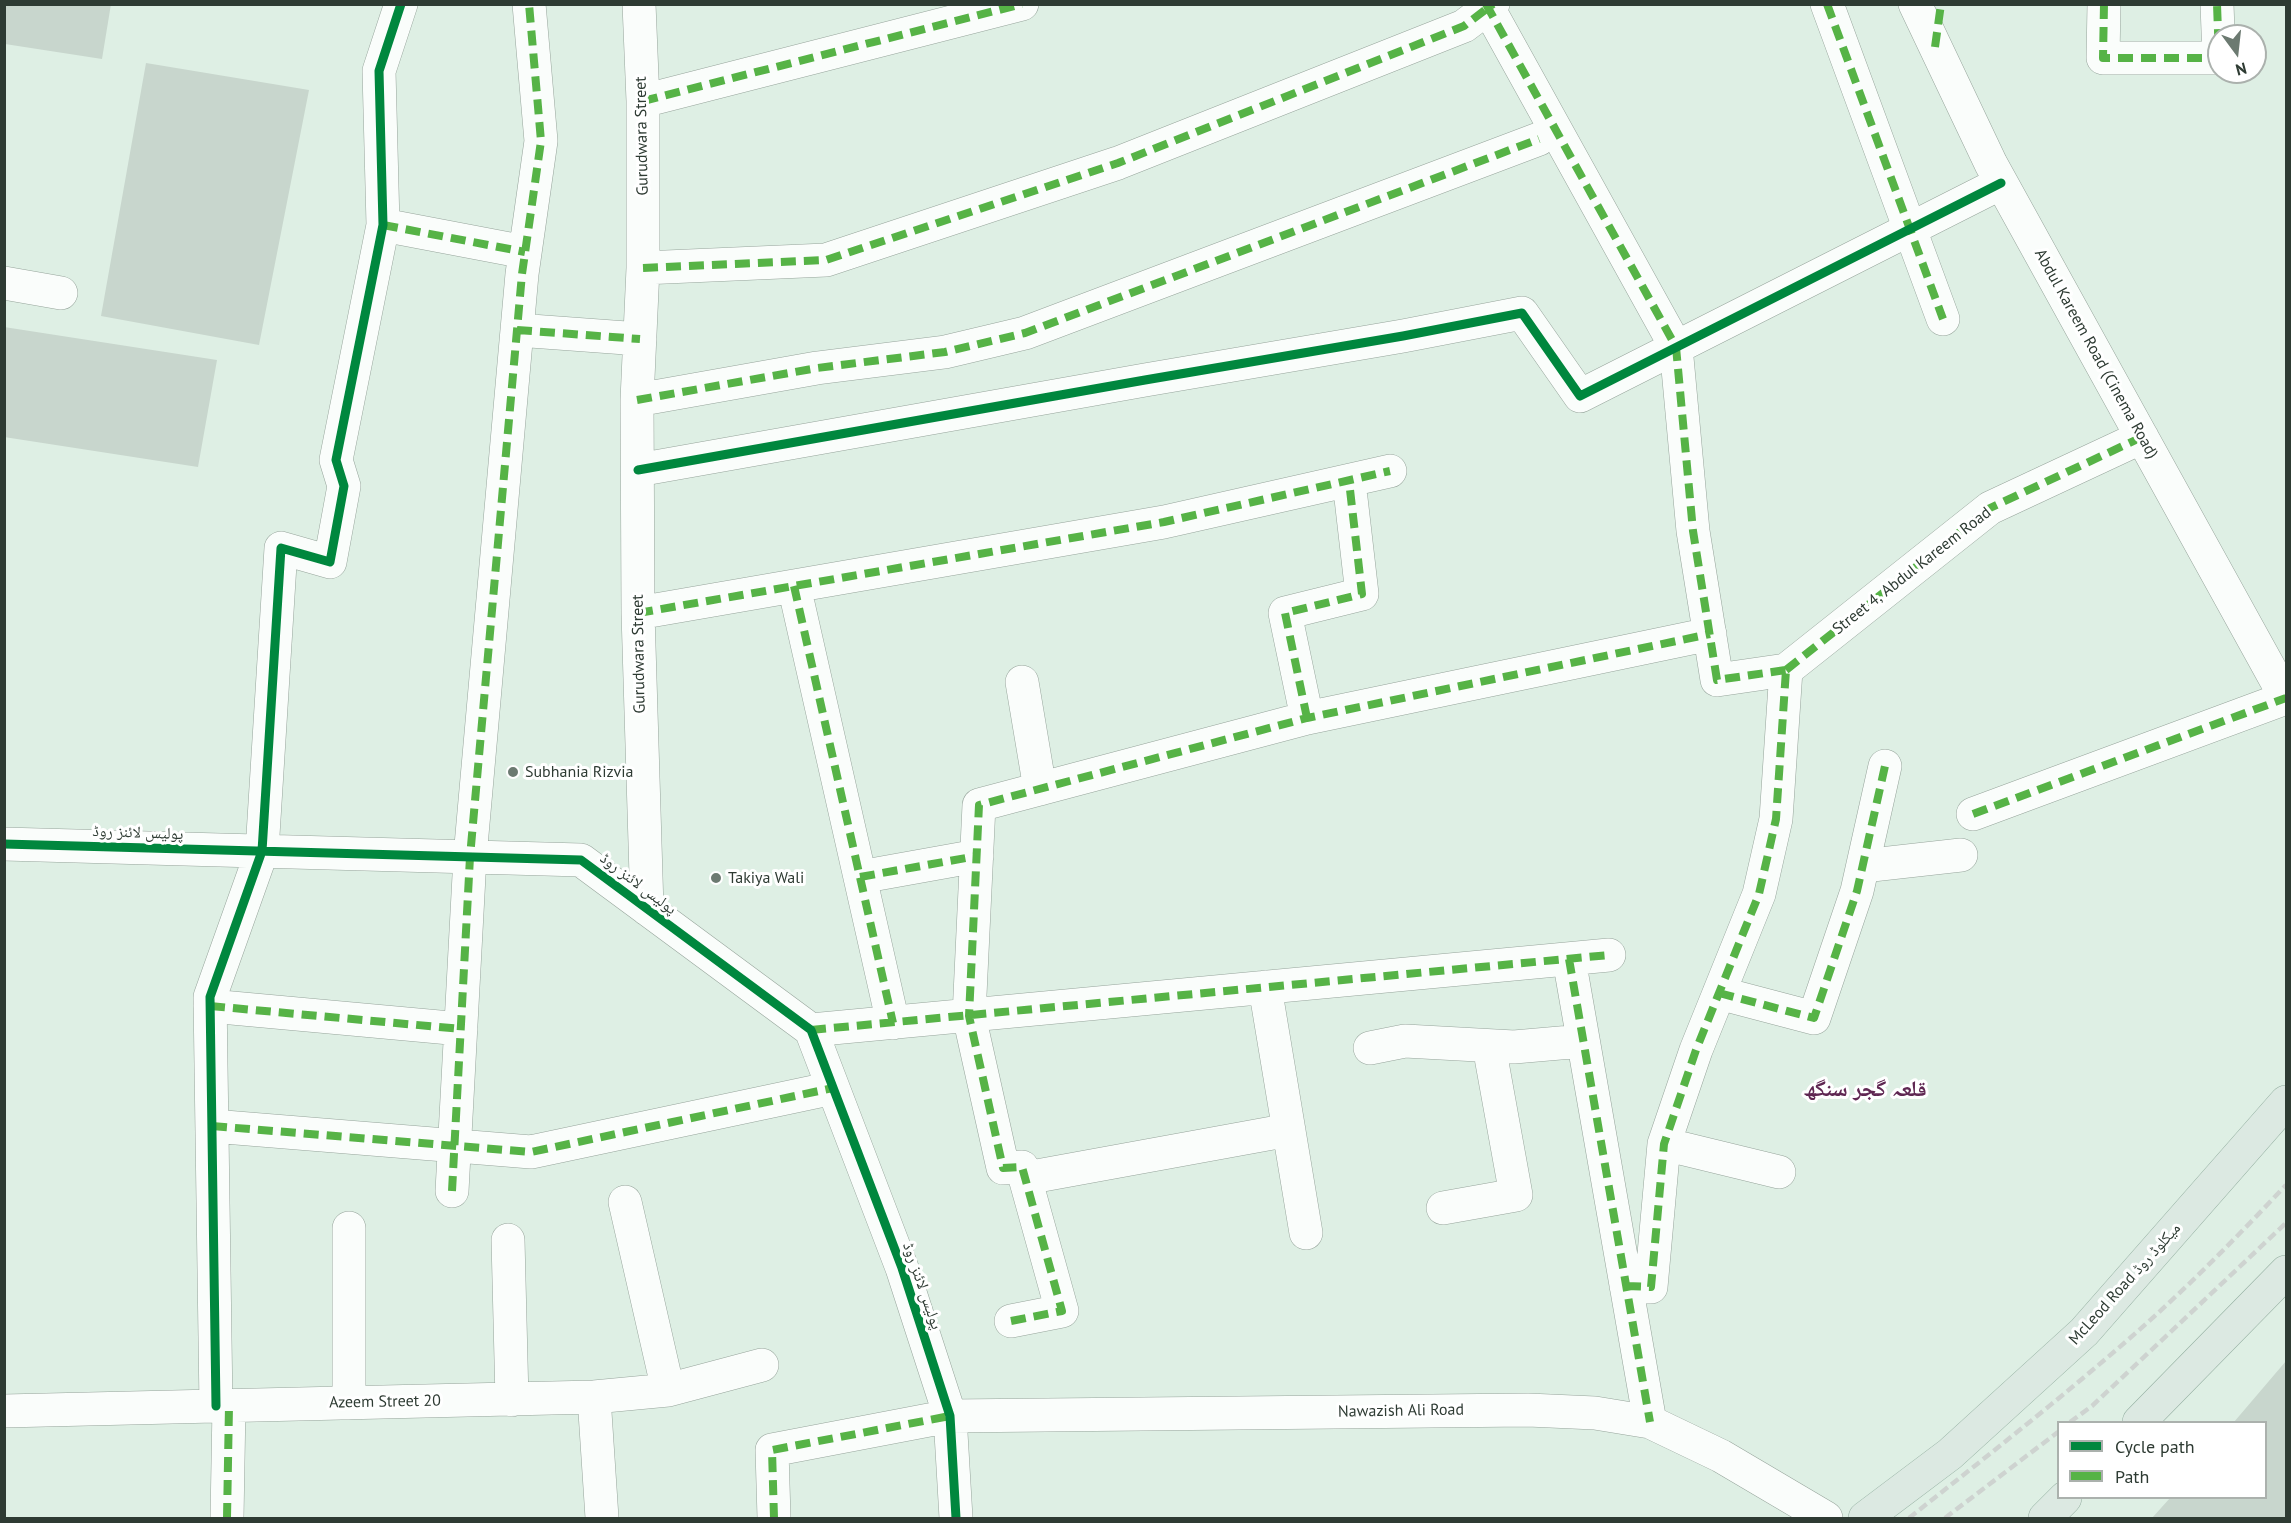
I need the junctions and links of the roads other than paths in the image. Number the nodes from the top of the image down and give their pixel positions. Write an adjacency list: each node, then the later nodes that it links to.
1 (401, 4): 15 (street)
2 (529, 4): 17 (street)
3 (639, 4): 12 (street, Gurudwara Street)
4 (1022, 4): 12 (street)
5 (1827, 4): 16 (street)
6 (1915, 4): 11 (street, Abdul Kareem Road (Cinema Road))
7 (1941, 4): 11 (street)
8 (2104, 4): 9 (street)
9 (2217, 4)
10 (1489, 6): 18 (street); 24 (street)
11 (1935, 47): 14 (street, Abdul Kareem Road (Cinema Road))
12 (643, 101): 18 (street, Gurudwara Street)
13 (1539, 140): 25 (street)
14 (2001, 183): 16 (street); 26 (street, Abdul Kareem Road (Cinema Road))
15 (383, 225): 17 (street); 41 (street)
16 (1908, 229): 21 (street); 24 (street)
17 (525, 252): 22 (street)
18 (643, 268): 23 (street, Gurudwara Street)
19 (4, 283): 20 (street)
20 (61, 293)
21 (1942, 319)
22 (517, 330): 23 (street); 44 (street)
23 (640, 339): 25 (street, Gurudwara Street)
24 (1676, 347): 27 (street); 32 (street)
25 (637, 400): 27 (street, Gurudwara Street)
26 (2142, 437): 33 (street, Street 4, Abdul Kareem Road); 35 (street, Abdul Kareem Road (Cinema Road))
27 (638, 470): 31 (street, Gurudwara Street)
28 (1390, 471): 29 (street)
29 (1349, 481): 30 (street); 36 (street)
30 (794, 586): 31 (street); 46 (street)
31 (638, 614): 47 (street, Gurudwara Street)
32 (1710, 634): 33 (street); 36 (street)
33 (1786, 670): 51 (street)
34 (1022, 682): 38 (street)
35 (2286, 698): 39 (street)
36 (1307, 718): 38 (street)
37 (1885, 766): 45 (street)
38 (1040, 789): 43 (street)
39 (1973, 814)
40 (4, 844): 41 (street, پولیس لائنز روڈ)
41 (262, 851): 44 (street, پولیس لائنز روڈ); 52 (street)
42 (1961, 855): 45 (street)
43 (977, 856): 46 (street); 53 (street)
44 (470, 857): 47 (street, پولیس لائنز روڈ); 55 (street)
45 (1863, 866): 51 (street)
46 (860, 877): 54 (street)
47 (647, 909): 56 (street, پولیس لائنز روڈ)
48 (1608, 955): 49 (street)
49 (1569, 959): 50 (street); 57 (street)
50 (1265, 987): 53 (street); 63 (street)
51 (1719, 993): 64 (street)
52 (210, 1006): 55 (street); 62 (street)
53 (969, 1016): 54 (street); 67 (street)
54 (893, 1023): 56 (street)
55 (461, 1029): 65 (street)
56 (811, 1030): 60 (street, پولیس لائنز روڈ)
57 (1583, 1041): 58 (street); 75 (street)
58 (1489, 1046): 59 (street); 70 (street)
59 (1370, 1048)
60 (833, 1088): 65 (street); 84 (street, پولیس لائنز روڈ)
61 (2286, 1102): 93 (main road, McLeod Road میکلوڈ روڈ)
62 (212, 1125): 65 (street); 82 (street)
63 (1289, 1130): 67 (street); 72 (street)
64 (1664, 1144): 66 (street); 75 (street)
65 (454, 1147): 68 (street)
66 (1779, 1172)
67 (1026, 1178): 76 (street)
68 (452, 1191)
69 (625, 1202): 78 (street)
70 (1443, 1208)
71 (349, 1228): 81 (street)
72 (1306, 1233)
73 (507, 1240): 80 (street)
74 (2286, 1272): 85 (main road)
75 (1626, 1286): 86 (street)
76 (1011, 1321)
77 (762, 1365): 78 (street, Azeem Street 20)
78 (668, 1390): 79 (street, Azeem Street 20)
79 (594, 1397): 80 (street, Azeem Street 20); 89 (street)
80 (512, 1400): 81 (street, Azeem Street 20)
81 (349, 1403): 82 (street, Azeem Street 20)
82 (223, 1406): 83 (street, Azeem Street 20); 88 (street)
83 (4, 1411)
84 (950, 1416): 86 (street, Nawazish Ali Road); 90 (street, Nawazish Ali Road); 91 (street, پولیس لائنز روڈ)
85 (2140, 1421)
86 (1650, 1422): 92 (street, Nawazish Ali Road)
87 (2063, 1499): 94 (main road)
88 (227, 1518)
89 (602, 1518)
90 (774, 1518)
91 (956, 1518)
92 (1826, 1518)
93 (1865, 1518)
94 (2045, 1518)

